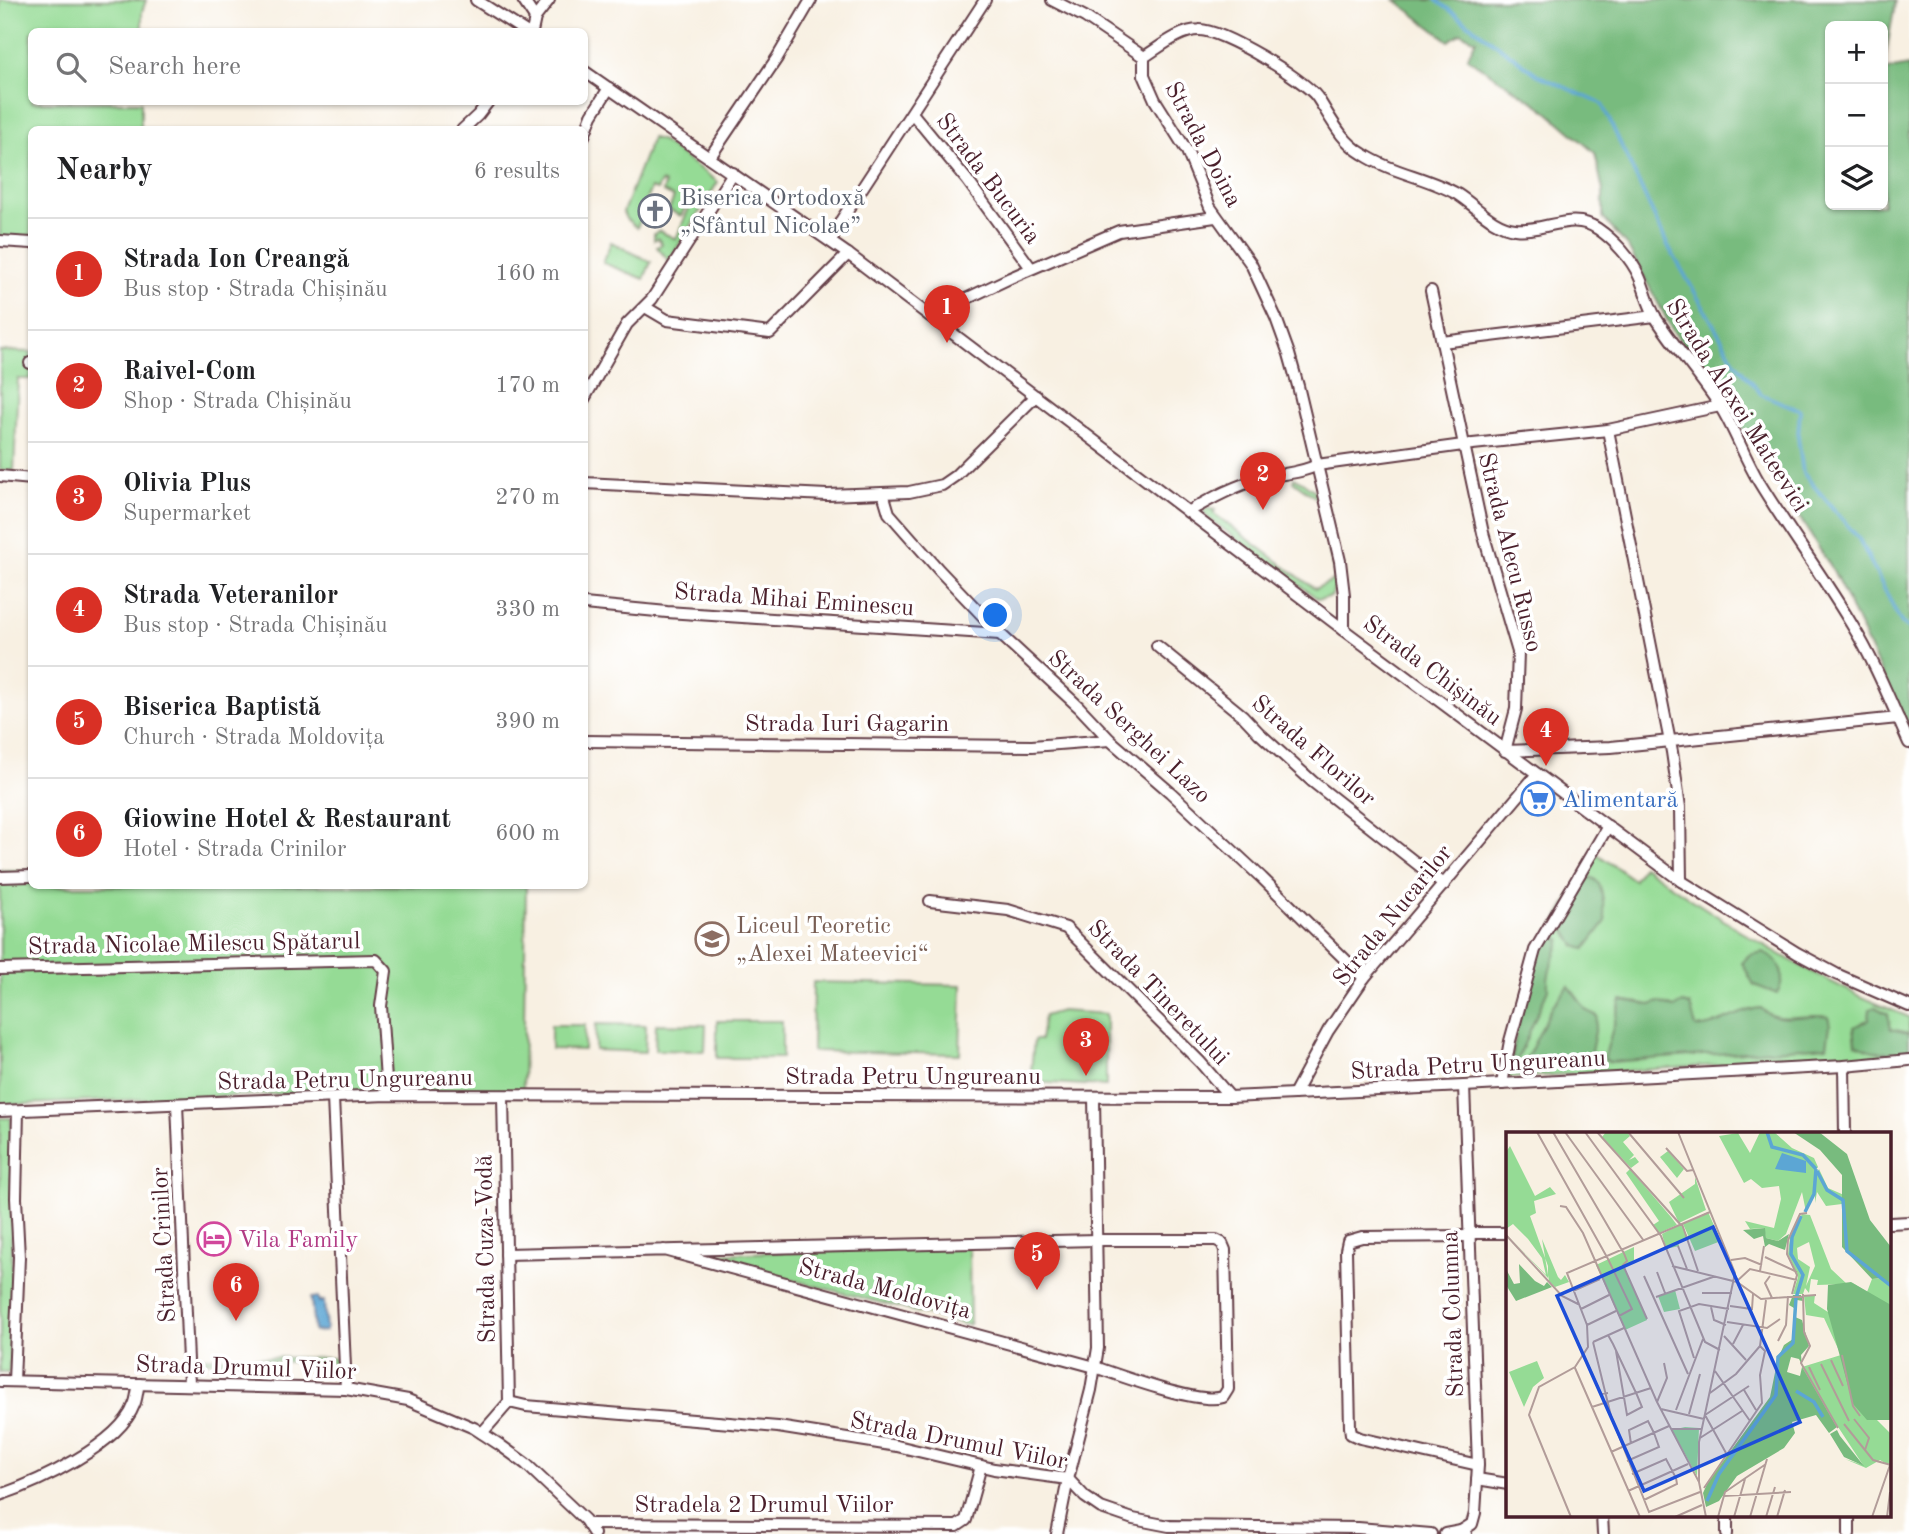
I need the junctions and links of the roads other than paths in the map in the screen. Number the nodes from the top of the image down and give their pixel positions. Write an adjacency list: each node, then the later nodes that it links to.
1 (476, 0): 8 (street)
2 (523, 0): 7 (street)
3 (549, 0): 7 (street)
4 (811, 0): 17 (street)
5 (985, 0): 14 (street, Strada Bucuria)
6 (1052, 0): 10 (street, Strada Doina)
7 (535, 18): 9 (street)
8 (520, 28)
9 (533, 28)
10 (1144, 57): 19 (street, Strada Doina); 28 (street, Strada Alexei Mateevici)
11 (588, 74): 12 (street, Strada Chișinău)
12 (609, 88): 16 (street); 17 (street, Strada Chișinău)
13 (486, 105): 15 (street)
14 (912, 113): 21 (street, Strada Bucuria); 24 (street, Strada Bucuria)
15 (466, 126)
16 (588, 126)
17 (710, 157): 18 (street, Strada Chișinău)
18 (733, 173): 21 (street, Strada Chișinău); 26 (street)
19 (1215, 217): 24 (street); 35 (street, Strada Doina)
20 (0, 241): 22 (street)
21 (831, 241): 23 (street, Strada Chișinău)
22 (28, 243)
23 (848, 254): 26 (street); 27 (street, Strada Chișinău)
24 (1031, 268): 27 (street)
25 (1431, 291): 29 (street, Strada Alecu Russo)
26 (645, 307): 30 (street)
27 (930, 316): 31 (street, Strada Chișinău)
28 (1655, 316): 29 (street); 32 (street, Strada Alexei Mateevici)
29 (1442, 342): 34 (street, Strada Alecu Russo)
30 (588, 392)
31 (1036, 396): 39 (street); 40 (street, Strada Chișinău)
32 (1720, 406): 33 (street, Strada Alecu Russo); 45 (street, Strada Alexei Mateevici)
33 (1608, 429): 34 (street, Strada Alecu Russo); 48 (street)
34 (1463, 445): 35 (street); 50 (street, Strada Alecu Russo)
35 (1317, 465): 40 (street); 42 (street, Strada Doina)
36 (0, 476): 37 (street)
37 (28, 479)
38 (588, 483): 39 (street)
39 (883, 493): 43 (street, Strada Serghei Lazo)
40 (1188, 512): 42 (street, Strada Chișinău)
41 (588, 604): 43 (street, Strada Mihai Eminescu)
42 (1344, 630): 50 (street, Strada Chișinău)
43 (1000, 634): 46 (street, Strada Serghei Lazo)
44 (1157, 646): 56 (street, Strada Florilor)
45 (1898, 718): 48 (street); 49 (street, Strada Alexei Mateevici)
46 (1110, 740): 47 (street, Strada Iuri Gagarin); 59 (street, Strada Serghei Lazo)
47 (588, 741)
48 (1670, 742): 50 (street); 55 (street)
49 (1909, 743)
50 (1505, 751): 51 (street, Strada Chișinău)
51 (1536, 774): 52 (street, Strada Chișinău); 56 (street, Strada Nucarilor)
52 (1608, 826): 55 (street, Strada Chișinău); 63 (street)
53 (28, 876): 54 (street)
54 (0, 877)
55 (1681, 881): 60 (street, Strada Chișinău)
56 (1444, 884): 59 (street, Strada Nucarilor)
57 (930, 901): 69 (street, Strada Tineretului)
58 (0, 969): 66 (street, Strada Nicolae Milescu Spătarul)
59 (1364, 978): 65 (street, Strada Nucarilor)
60 (1909, 1006)
61 (1909, 1060): 62 (street, Strada Petru Ungureanu)
62 (1844, 1066): 63 (street, Strada Petru Ungureanu); 74 (street)
63 (1502, 1084): 64 (street, Strada Petru Ungureanu)
64 (1464, 1086): 65 (street, Strada Petru Ungureanu); 76 (street, Strada Columna)
65 (1294, 1094): 69 (street, Strada Petru Ungureanu)
66 (387, 1095): 67 (street, Strada Petru Ungureanu); 70 (street, Strada Petru Ungureanu)
67 (503, 1096): 68 (street, Strada Petru Ungureanu); 79 (street, Strada Cuza-Vodă)
68 (1094, 1097): 69 (street, Strada Petru Ungureanu); 77 (street)
69 (1230, 1097)
70 (333, 1098): 71 (street, Strada Petru Ungureanu); 85 (street)
71 (177, 1104): 73 (street, Strada Petru Ungureanu); 84 (street, Strada Crinilor)
72 (0, 1111): 73 (street, Strada Petru Ungureanu)
73 (18, 1111): 82 (street)
74 (1845, 1132)
75 (1506, 1233): 76 (street)
76 (1470, 1234): 88 (street, Strada Columna); 88 (street)
77 (1097, 1240): 78 (street, Strada Moldovița); 80 (street); 80 (street, Strada Moldovița)
78 (664, 1250): 79 (street, Strada Moldovița); 80 (street, Strada Moldovița)
79 (506, 1254): 86 (street, Strada Cuza-Vodă)
80 (1095, 1367): 90 (street)
81 (0, 1381): 82 (street, Strada Drumul Viilor)
82 (14, 1381): 83 (street, Strada Drumul Viilor)
83 (139, 1384): 84 (street, Strada Drumul Viilor); 93 (street)
84 (190, 1384): 85 (street, Strada Drumul Viilor)
85 (346, 1389): 87 (street, Strada Drumul Viilor)
86 (509, 1402): 87 (street); 89 (street, Strada Drumul Viilor)
87 (482, 1433): 97 (street, Strada Drumul Viilor)
88 (1478, 1465): 91 (street, Strada Columna)
89 (981, 1466): 90 (street, Strada Drumul Viilor); 97 (street, Stradela 2 Drumul Viilor)
90 (1068, 1479): 99 (street); 100 (street, Strada Drumul Viilor)
91 (1477, 1479): 92 (street); 98 (street, Strada Columna)
92 (1506, 1484)
93 (0, 1495)
94 (1602, 1516): 102 (street)
95 (1727, 1516): 103 (street)
96 (1849, 1516): 104 (street)
97 (591, 1529)
98 (1463, 1533): 101 (street)
99 (1057, 1534)
100 (1431, 1534)
101 (1445, 1534)
102 (1602, 1534)
103 (1727, 1534)
104 (1849, 1534)

